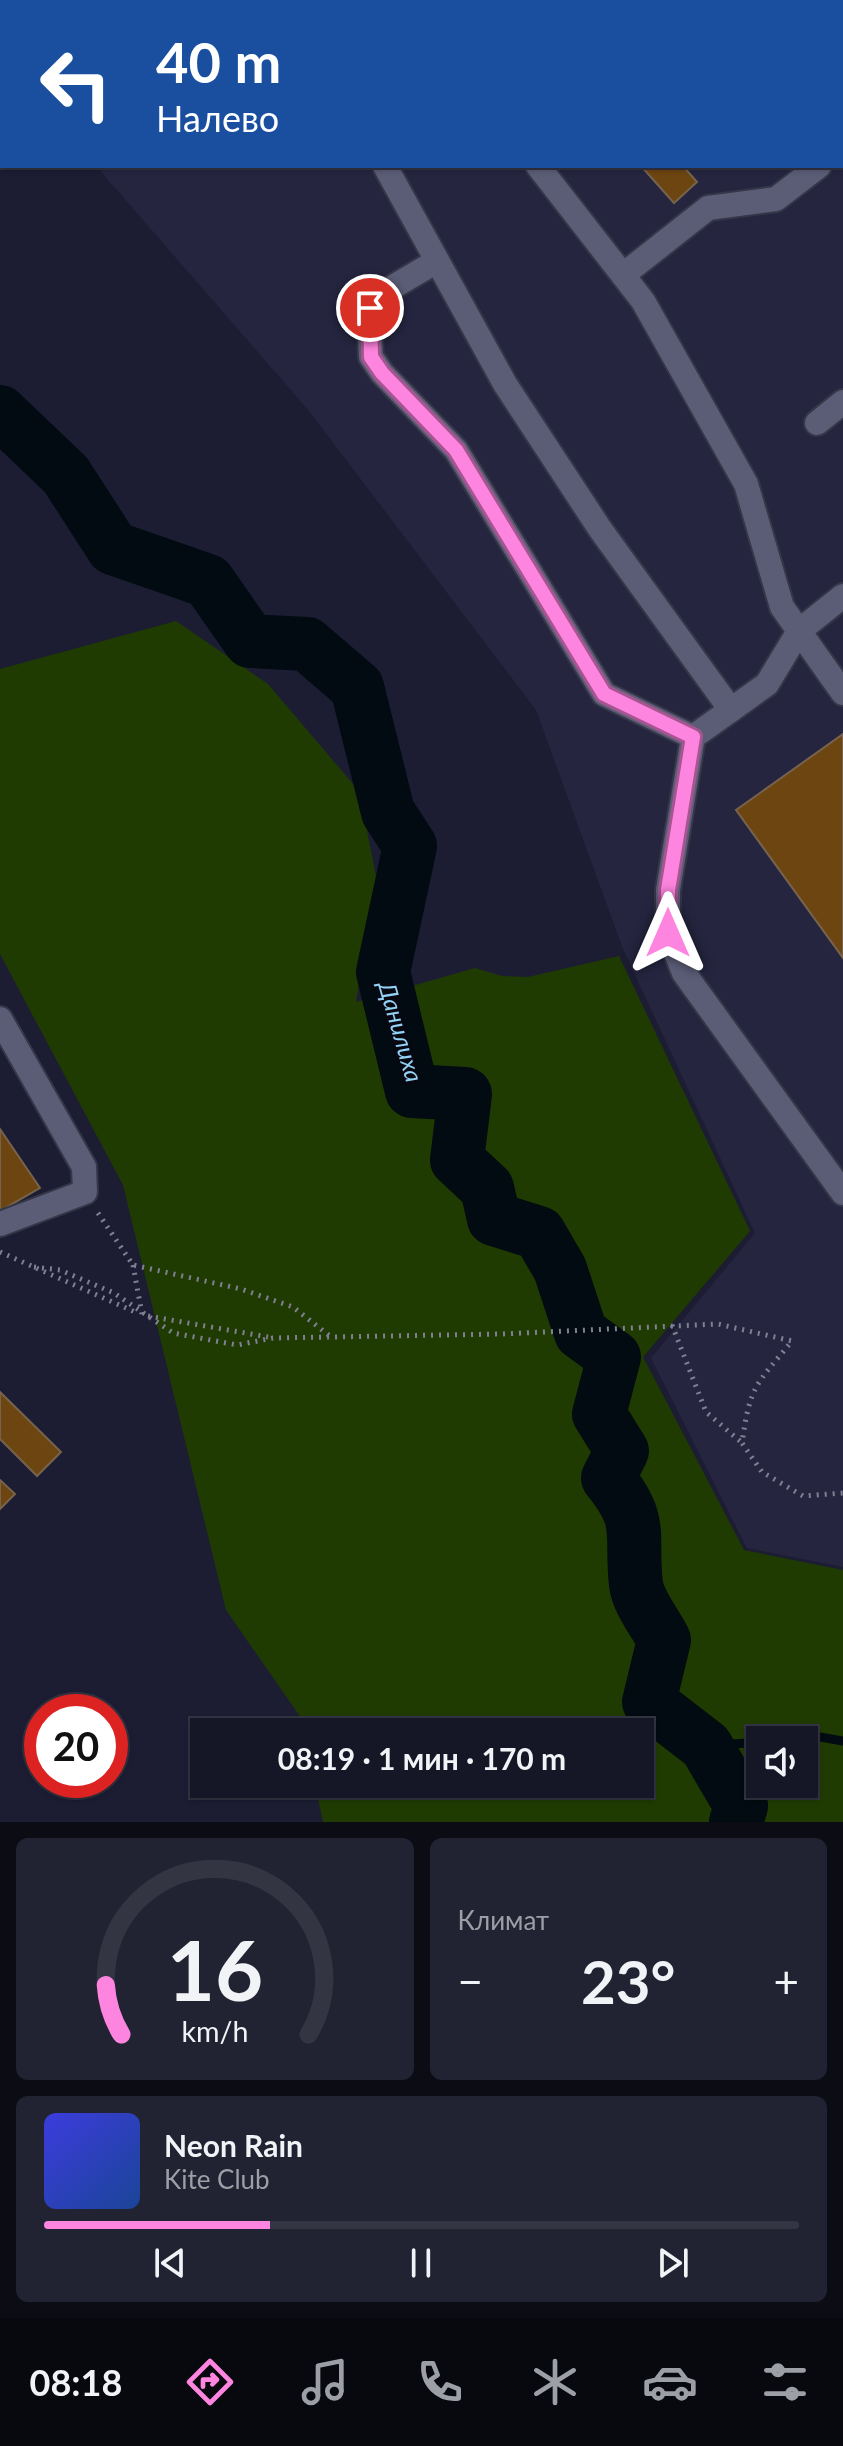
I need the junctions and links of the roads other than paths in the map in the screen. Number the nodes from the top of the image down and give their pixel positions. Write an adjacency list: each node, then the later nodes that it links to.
1 (386, 168): 4 (lane)
2 (540, 168): 5 (lane)
3 (816, 168): 5 (lane)
4 (437, 261): 11 (lane); 12 (lane)
5 (623, 275): 9 (lane)
6 (843, 402): 7 (lane)
7 (817, 423)
8 (843, 596): 9 (lane)
9 (799, 631): 10 (lane); 11 (lane)
10 (843, 693)
11 (731, 710): 12 (lane)
12 (693, 737): 14 (lane)
13 (0, 1019): 15 (lane)
14 (843, 1193)
15 (0, 1224)

